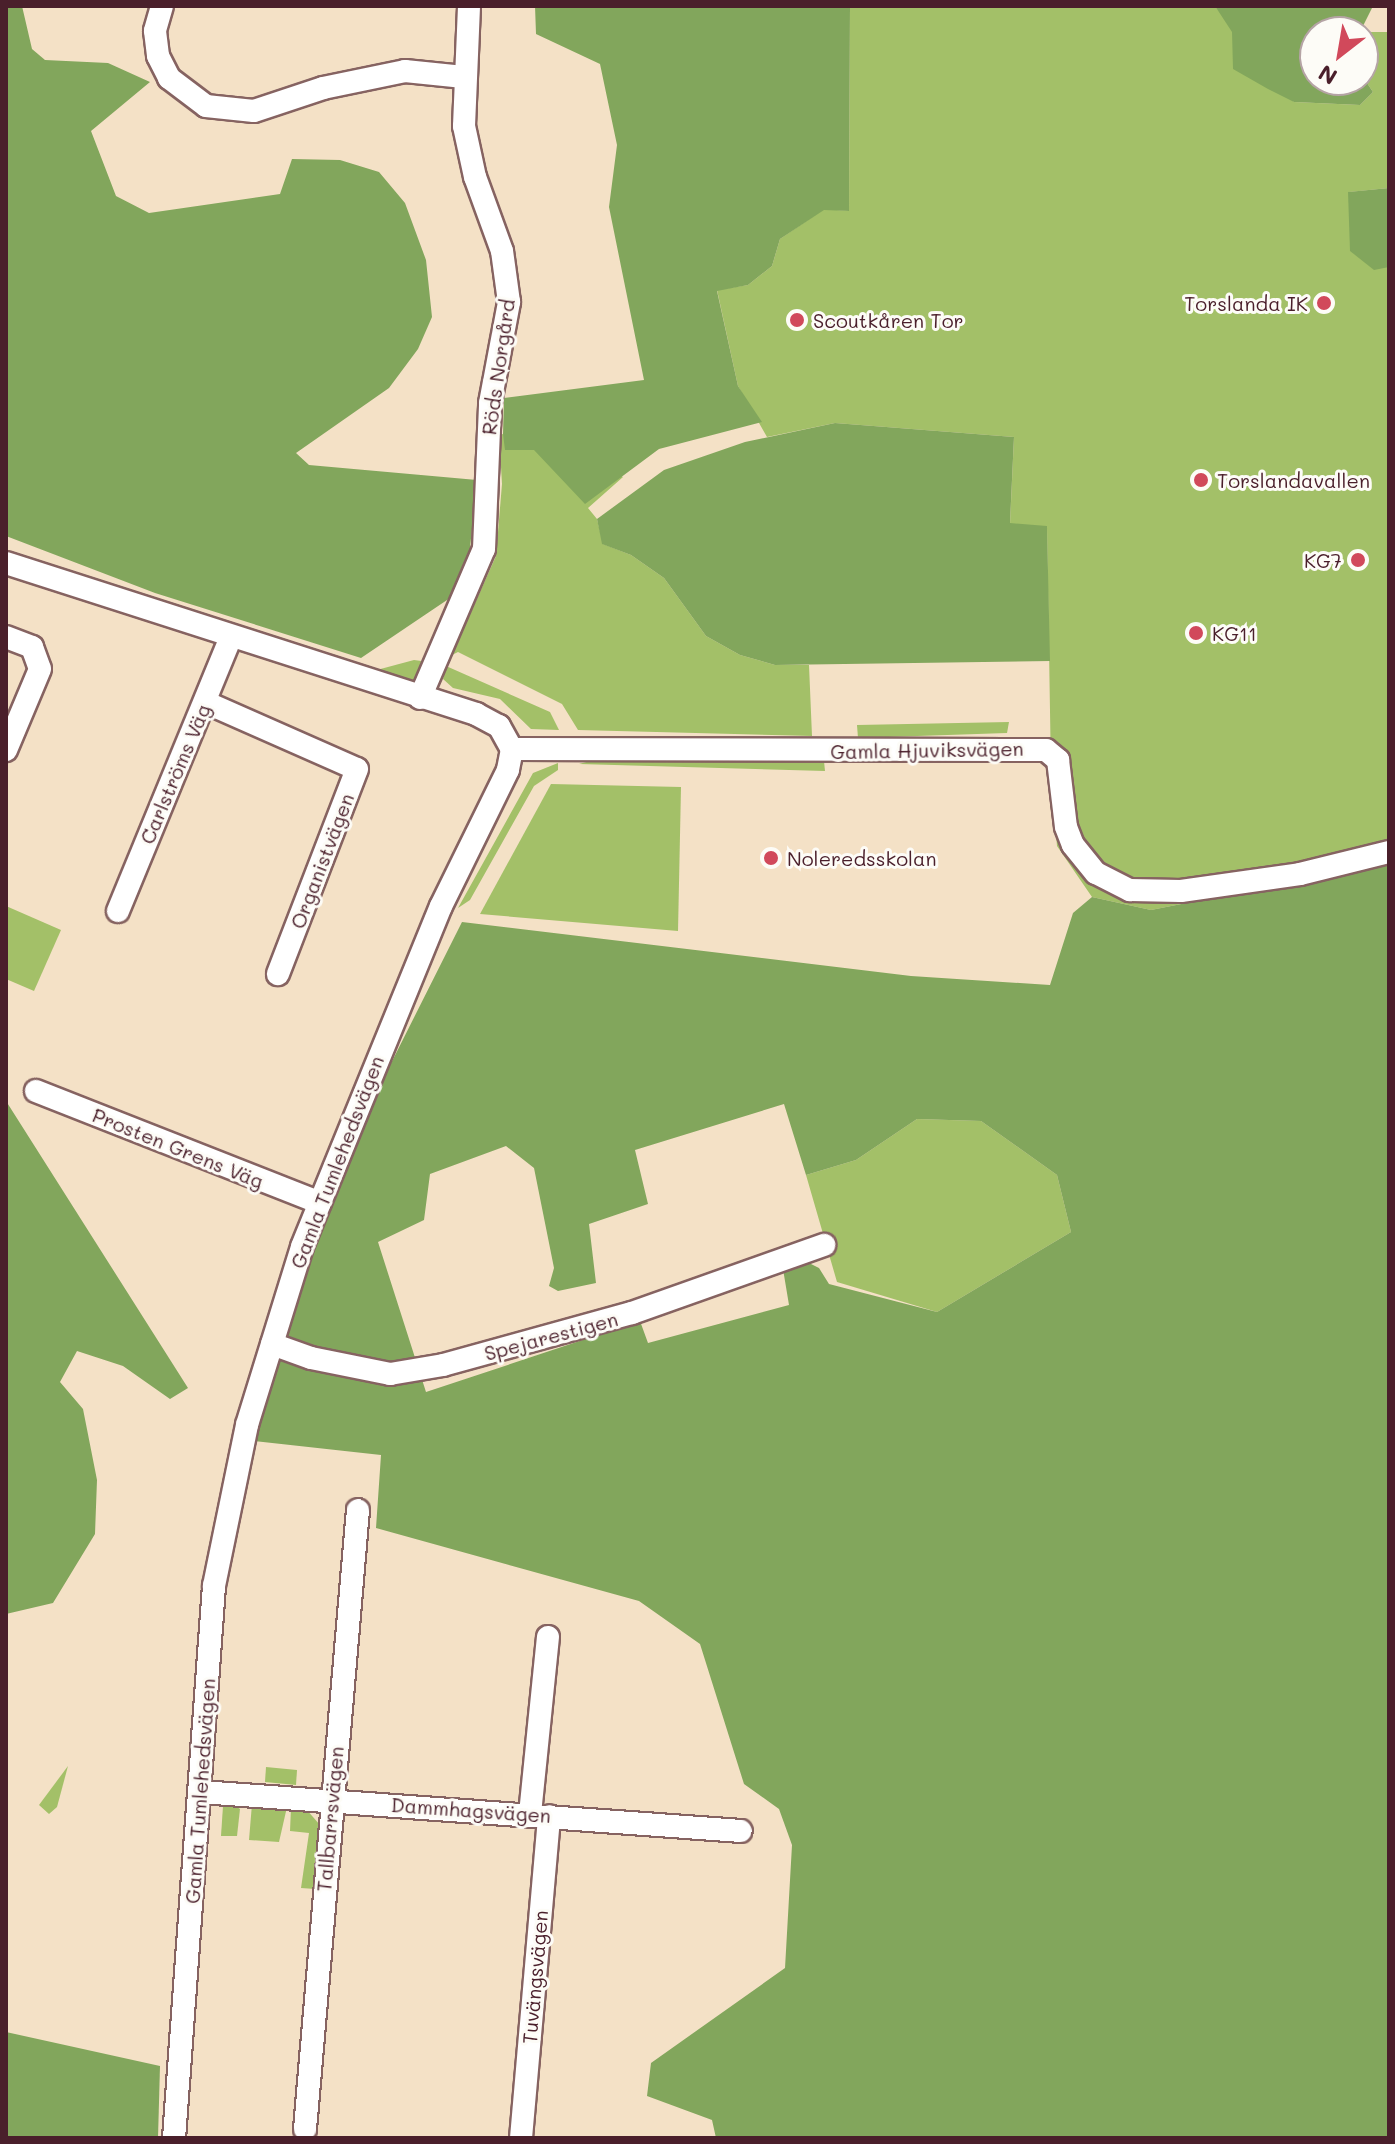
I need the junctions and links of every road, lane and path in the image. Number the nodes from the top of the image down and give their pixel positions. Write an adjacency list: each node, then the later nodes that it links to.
1 (162, 6): 3 (street)
2 (469, 6): 3 (street, Röds Norgård)
3 (464, 77): 7 (street, Röds Norgård)
4 (6, 563): 6 (street)
5 (6, 637): 10 (street)
6 (231, 637): 7 (street); 8 (street, Carlströms Väg)
7 (420, 698): 9 (street)
8 (205, 702): 12 (street, Carlströms Väg); 13 (street, Organistvägen)
9 (512, 749): 11 (street, Gamla Hjuviksvägen); 15 (street, Gamla Tumlehedsvägen)
10 (6, 750)
11 (1389, 852)
12 (118, 911)
13 (278, 974)
14 (36, 1091): 15 (street, Prosten Grens Väg)
15 (320, 1203): 17 (street, Gamla Tumlehedsvägen)
16 (824, 1245): 17 (street, Spejarestigen)
17 (272, 1344): 20 (street, Gamla Tumlehedsvägen)
18 (358, 1510): 21 (street, Tallbarrsvägen)
19 (548, 1637): 22 (street, Tuvängsvägen)
20 (201, 1792): 21 (street, Dammhagsvägen); 25 (street, Gamla Tumlehedsvägen)
21 (331, 1800): 22 (street, Dammhagsvägen); 24 (street, Tallbarrsvägen)
22 (539, 1815): 23 (street, Dammhagsvägen); 26 (street, Tuvängsvägen)
23 (741, 1831)
24 (305, 2129)
25 (174, 2138)
26 (521, 2138)

